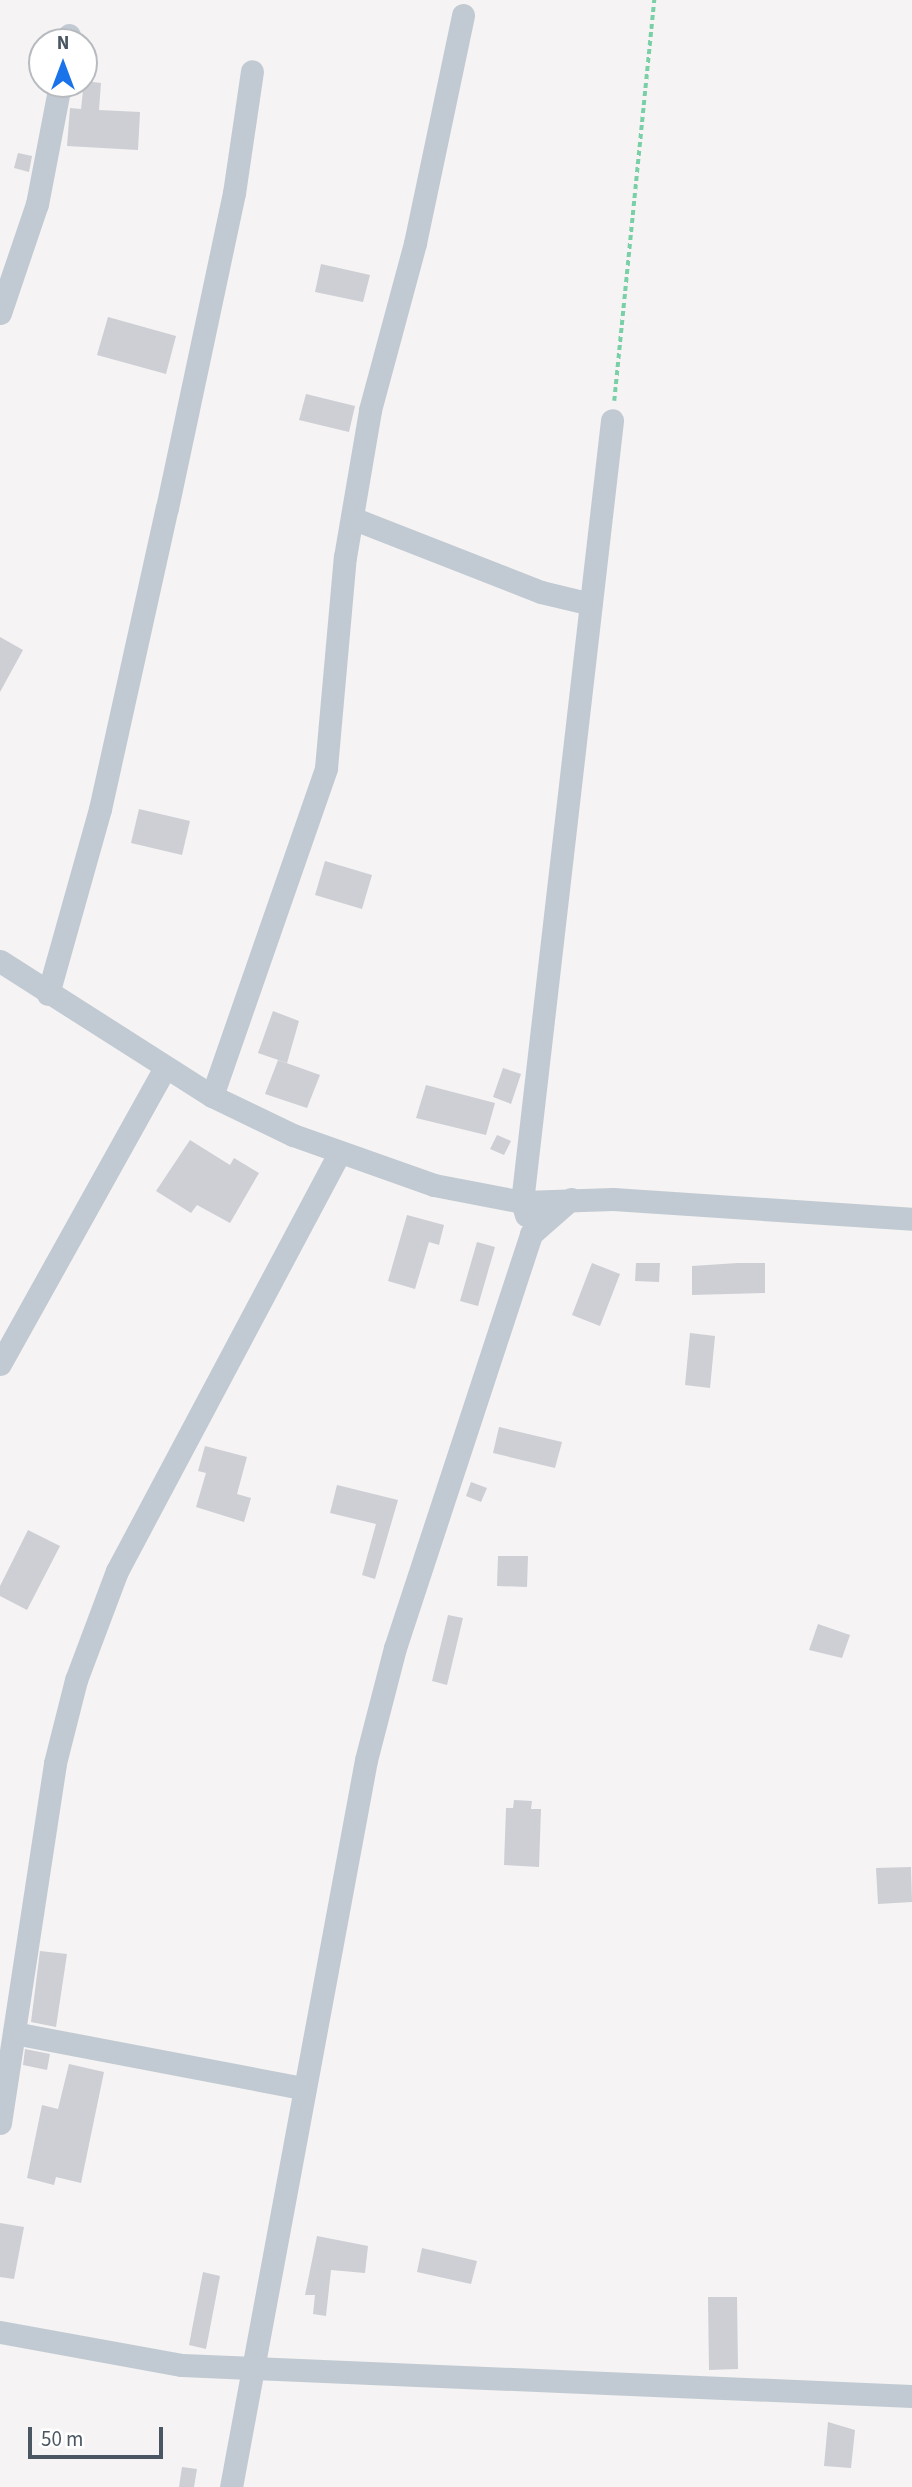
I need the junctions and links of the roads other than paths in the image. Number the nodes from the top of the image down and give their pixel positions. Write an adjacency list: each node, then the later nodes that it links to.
1 (463, 15): 6 (street)
2 (252, 71): 9 (street)
3 (57, 98): 4 (street)
4 (0, 313)
5 (612, 420): 7 (street)
6 (352, 518): 7 (street); 11 (street)
7 (591, 604): 14 (street)
8 (0, 961): 9 (street)
9 (48, 994): 10 (street)
10 (165, 1069): 11 (street); 17 (street)
11 (212, 1096): 12 (street)
12 (339, 1153): 14 (street); 18 (street)
13 (571, 1199): 14 (street); 15 (street); 16 (street)
14 (522, 1202): 16 (street)
15 (912, 1219)
16 (531, 1234): 19 (street)
17 (0, 1364)
18 (14, 2033): 19 (street); 20 (street)
19 (303, 2088): 22 (street)
20 (0, 2123)
21 (0, 2332): 22 (street)
22 (252, 2367): 23 (street); 24 (street)
23 (912, 2396)
24 (231, 2487)

